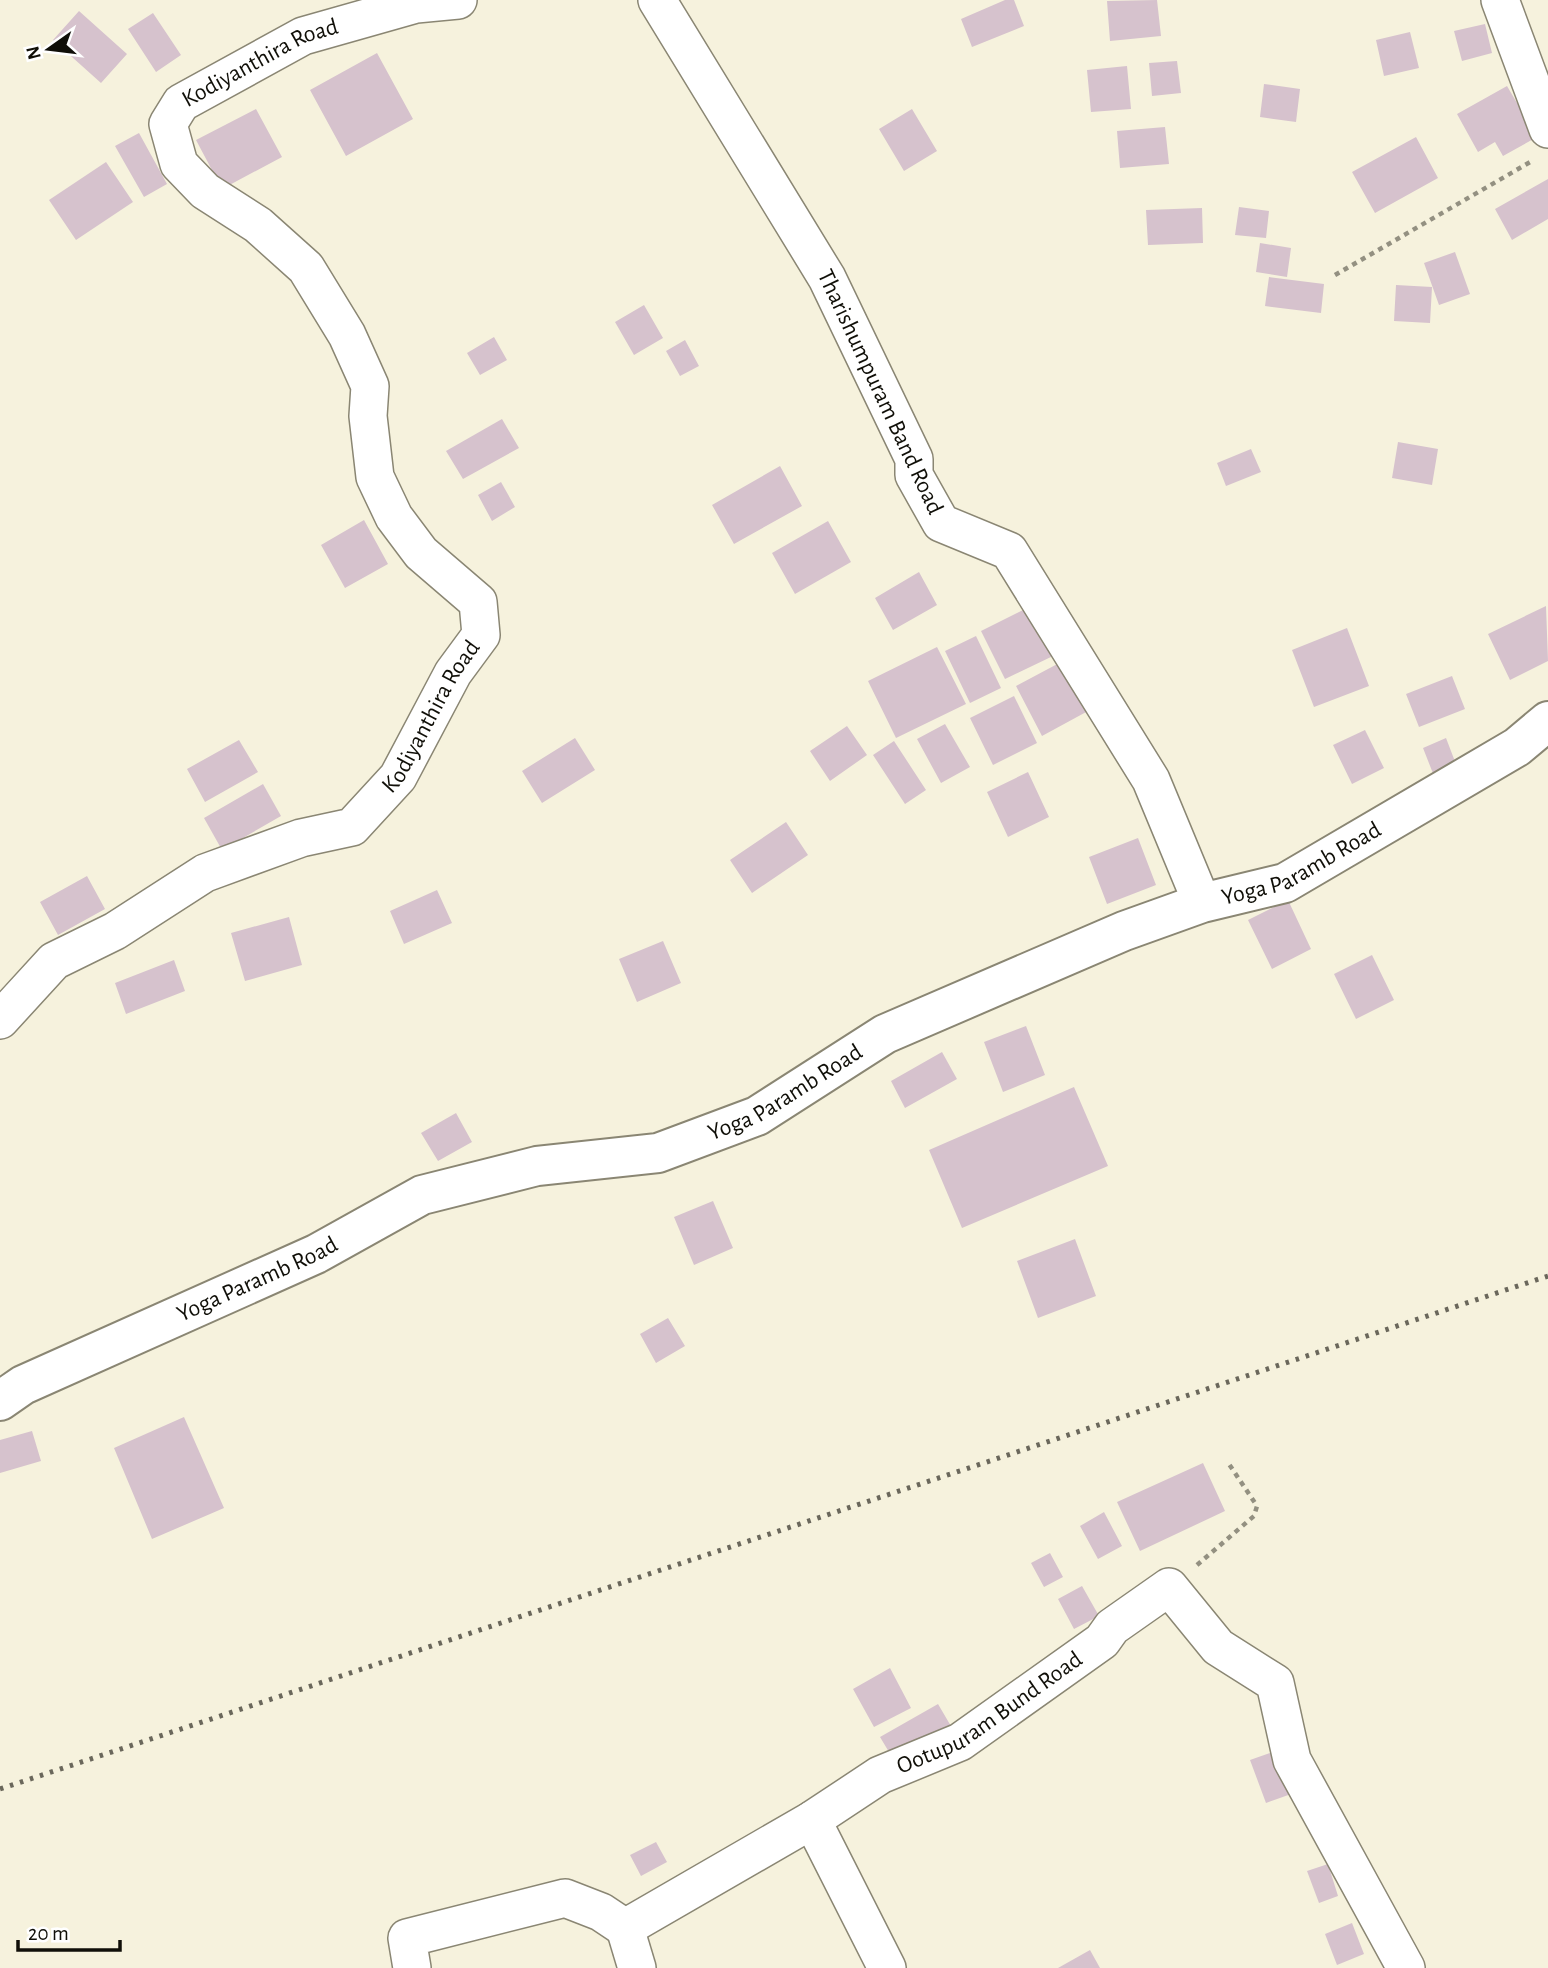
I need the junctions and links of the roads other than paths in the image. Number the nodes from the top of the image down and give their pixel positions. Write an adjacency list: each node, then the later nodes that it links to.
1 (458, 0): 7 (street, Kodiyanthira Road)
2 (657, 0): 6 (street, Tharishumpuram Band Road)
3 (1500, 0): 4 (street)
4 (1543, 143)
5 (1548, 721): 6 (street, Yoga Paramb Road)
6 (1202, 903): 8 (street, Yoga Paramb Road)
7 (0, 1020)
8 (0, 1401)
9 (812, 1820): 10 (street, Ootupuram Bund Road); 13 (street); 14 (street, Ootupuram Bund Road)
10 (625, 1928): 11 (street); 12 (street)
11 (412, 1968)
12 (638, 1968)
13 (887, 1968)
14 (1406, 1968)

